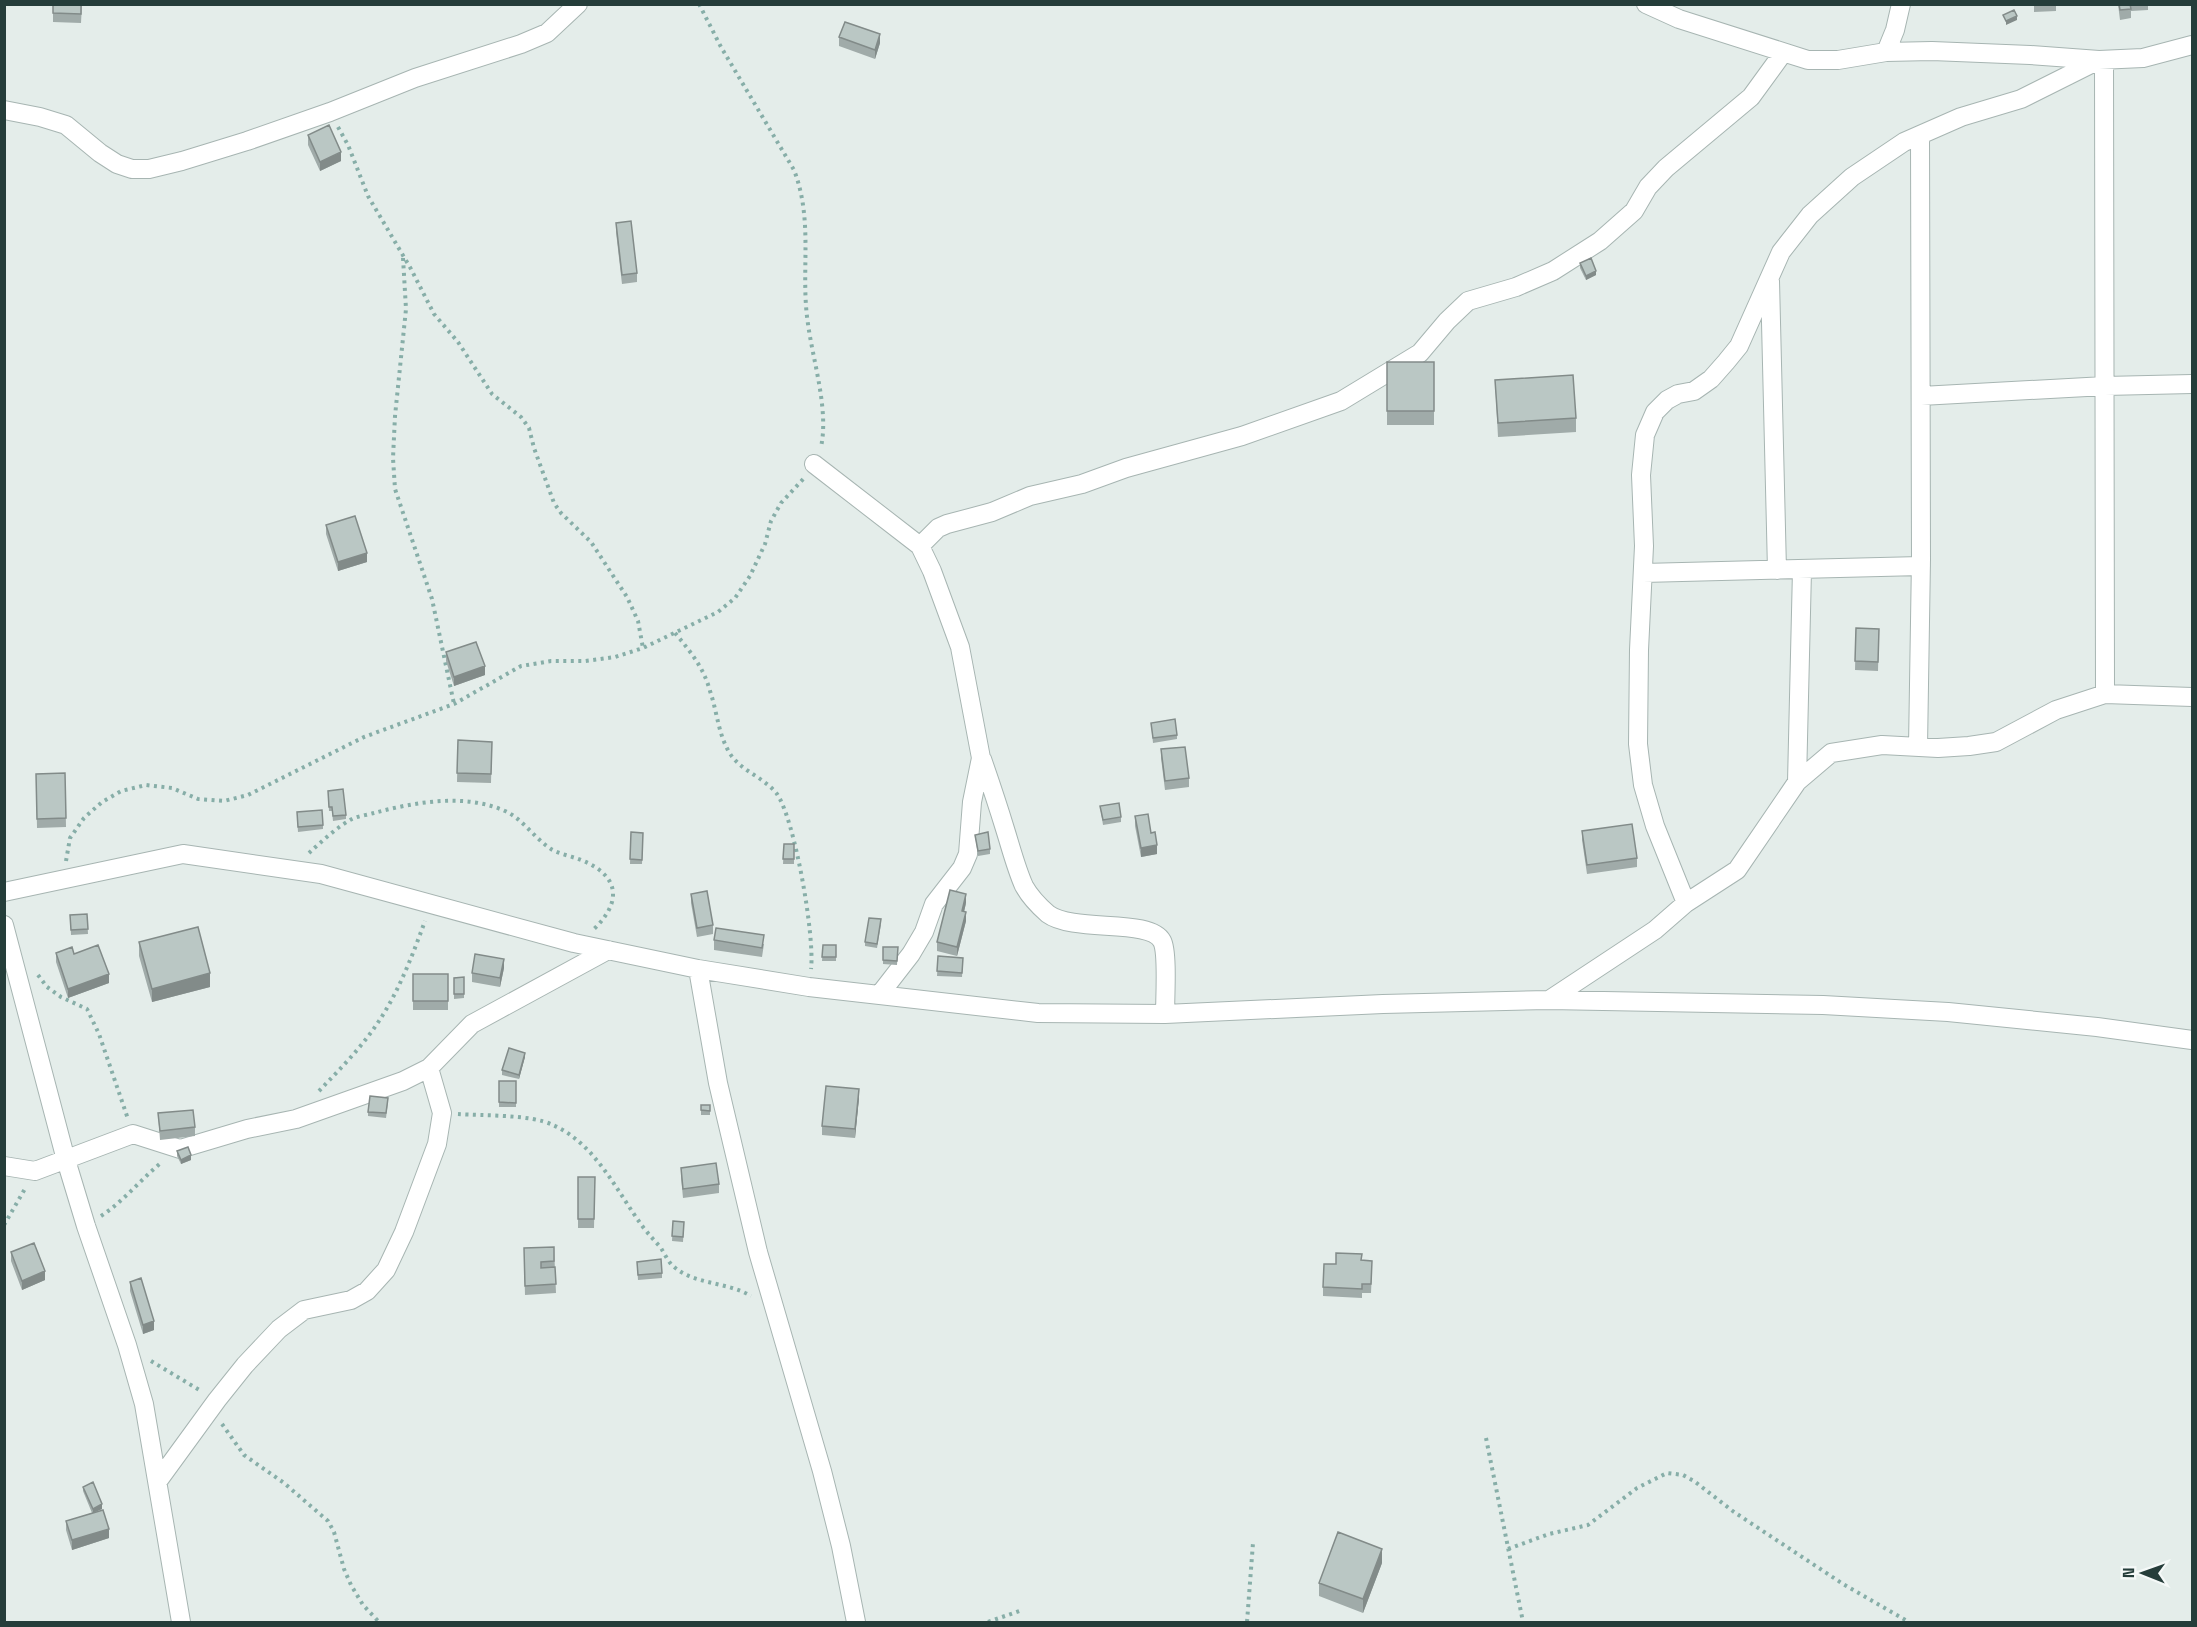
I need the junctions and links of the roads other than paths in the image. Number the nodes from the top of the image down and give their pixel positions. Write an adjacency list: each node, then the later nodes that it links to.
1 (578, 4): 8 (street)
2 (1646, 4): 6 (street)
3 (1900, 4): 5 (street)
4 (2193, 45): 7 (street)
5 (1886, 52): 6 (street); 7 (street)
6 (1783, 53): 15 (street)
7 (2102, 60): 9 (street); 12 (street)
8 (4, 110)
9 (1920, 135): 10 (street); 13 (street)
10 (1770, 276): 17 (street); 19 (street)
11 (2193, 384): 12 (street)
12 (2105, 386): 13 (street); 20 (street)
13 (1921, 396): 16 (street)
14 (814, 464): 15 (street)
15 (920, 546): 23 (street)
16 (1921, 566): 18 (street); 22 (street)
17 (1777, 570): 18 (street); 19 (street)
18 (1802, 570): 24 (street)
19 (1643, 573): 26 (street)
20 (2105, 694): 21 (street); 22 (street)
21 (2193, 698)
22 (1918, 747): 24 (street)
23 (981, 758): 30 (street); 32 (street)
24 (1797, 782): 26 (street)
25 (4, 892): 28 (street)
26 (1686, 903): 31 (street)
27 (4, 925): 35 (street)
28 (608, 950): 29 (street); 34 (street)
29 (698, 969): 30 (street); 39 (street)
30 (880, 994): 32 (street)
31 (1549, 1000): 32 (street); 33 (street)
32 (1165, 1014)
33 (2193, 1040)
34 (429, 1068): 35 (street); 37 (street)
35 (66, 1160): 36 (street); 37 (street)
36 (4, 1166)
37 (158, 1481): 38 (street)
38 (180, 1623)
39 (856, 1623)

